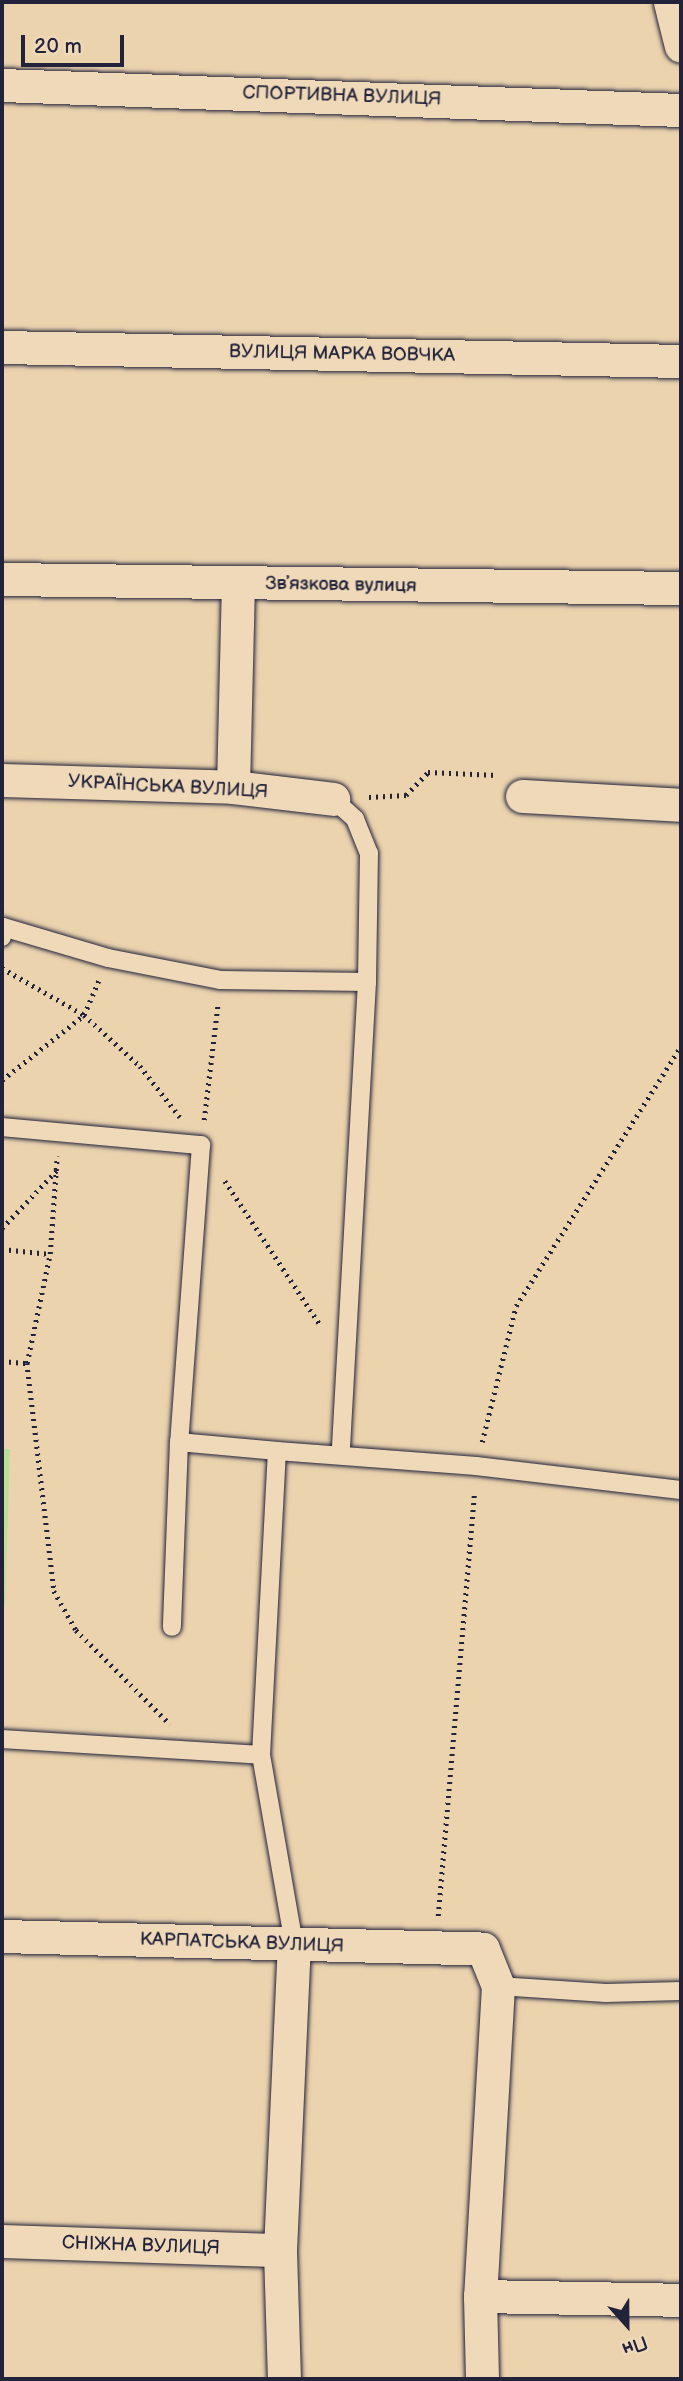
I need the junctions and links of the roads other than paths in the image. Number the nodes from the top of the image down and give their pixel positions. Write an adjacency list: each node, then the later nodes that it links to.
1 (670, 2): 2 (street)
2 (681, 46)
3 (2, 85): 4 (street, СПОРТИВНА ВУЛИЦЯ)
4 (681, 110)
5 (2, 347): 6 (street, ВУЛИЦЯ МАРКА ВОВЧКА)
6 (681, 361)
7 (2, 579): 8 (street, Звʼязкова вулиця)
8 (237, 583): 9 (street, Звʼязкова вулиця); 11 (street)
9 (681, 588)
10 (2, 780): 11 (street, УКРАЇНСЬКА ВУЛИЦЯ)
11 (233, 787): 13 (street, УКРАЇНСЬКА ВУЛИЦЯ)
12 (522, 796): 14 (street)
13 (333, 799): 16 (lane)
14 (681, 805)
15 (2, 930): 16 (lane)
16 (367, 982): 20 (lane)
17 (2, 1127): 18 (lane)
18 (179, 1442): 19 (lane); 22 (lane)
19 (277, 1451): 20 (lane); 24 (lane)
20 (341, 1454): 21 (lane)
21 (681, 1490)
22 (172, 1627)
23 (2, 1740): 24 (lane)
24 (261, 1755): 26 (lane)
25 (2, 1936): 26 (street, КАРПАТСЬКА ВУЛИЦЯ)
26 (294, 1944): 27 (street, КАРПАТСЬКА ВУЛИЦЯ); 30 (street)
27 (498, 1986): 28 (lane); 31 (street)
28 (681, 1991)
29 (2, 2241): 30 (street, СНІЖНА ВУЛИЦЯ)
30 (280, 2250): 33 (street)
31 (480, 2297): 32 (street); 34 (street)
32 (681, 2300)
33 (285, 2379)
34 (482, 2379)

